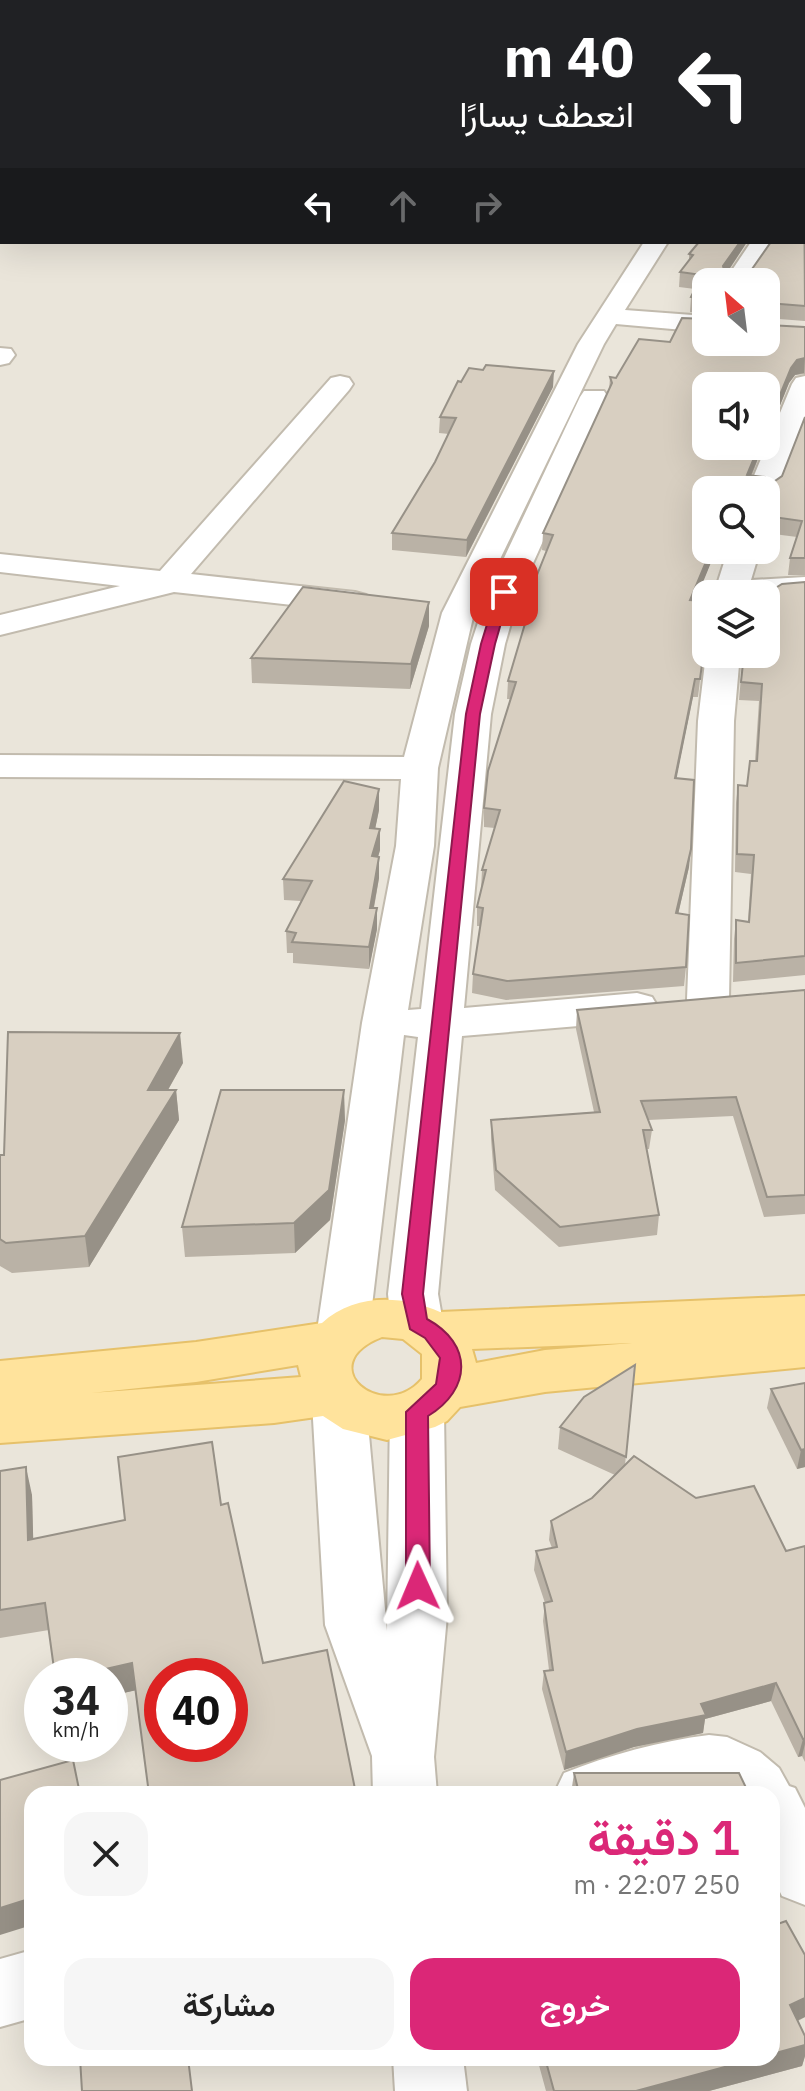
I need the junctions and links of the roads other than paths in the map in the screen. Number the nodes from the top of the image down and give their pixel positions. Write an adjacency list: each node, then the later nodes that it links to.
1 (655, 244): 5 (street)
2 (679, 244): 5 (street)
3 (762, 244): 4 (street)
4 (745, 268)
5 (620, 318): 6 (street); 18 (street); 19 (street)
6 (692, 323)
7 (340, 384): 11 (street)
8 (805, 384): 9 (street)
9 (769, 476)
10 (0, 563): 11 (street)
11 (166, 584): 14 (street); 15 (street)
12 (805, 587): 13 (street)
13 (780, 589)
14 (381, 605)
15 (0, 625)
16 (722, 668): 19 (street)
17 (0, 766): 18 (street)
18 (420, 768): 20 (street)
19 (439, 1022): 20 (street); 22 (street)
20 (384, 1023): 23 (street)
21 (805, 1315): 22 (main road)
22 (425, 1327): 23 (main road); 27 (main road)
23 (337, 1337): 25 (main road); 26 (main road)
24 (805, 1347): 27 (main road)
25 (0, 1382)
26 (336, 1398): 27 (main road); 28 (main road); 29 (street)
27 (431, 1400): 29 (street)
28 (0, 1421)
29 (404, 1776)
30 (618, 1786): 31 (street)
31 (753, 1786)
32 (780, 1825): 33 (street)
33 (805, 1873)
34 (24, 1986): 35 (street)
35 (0, 1993)
36 (429, 2066): 37 (street)
37 (431, 2091)

